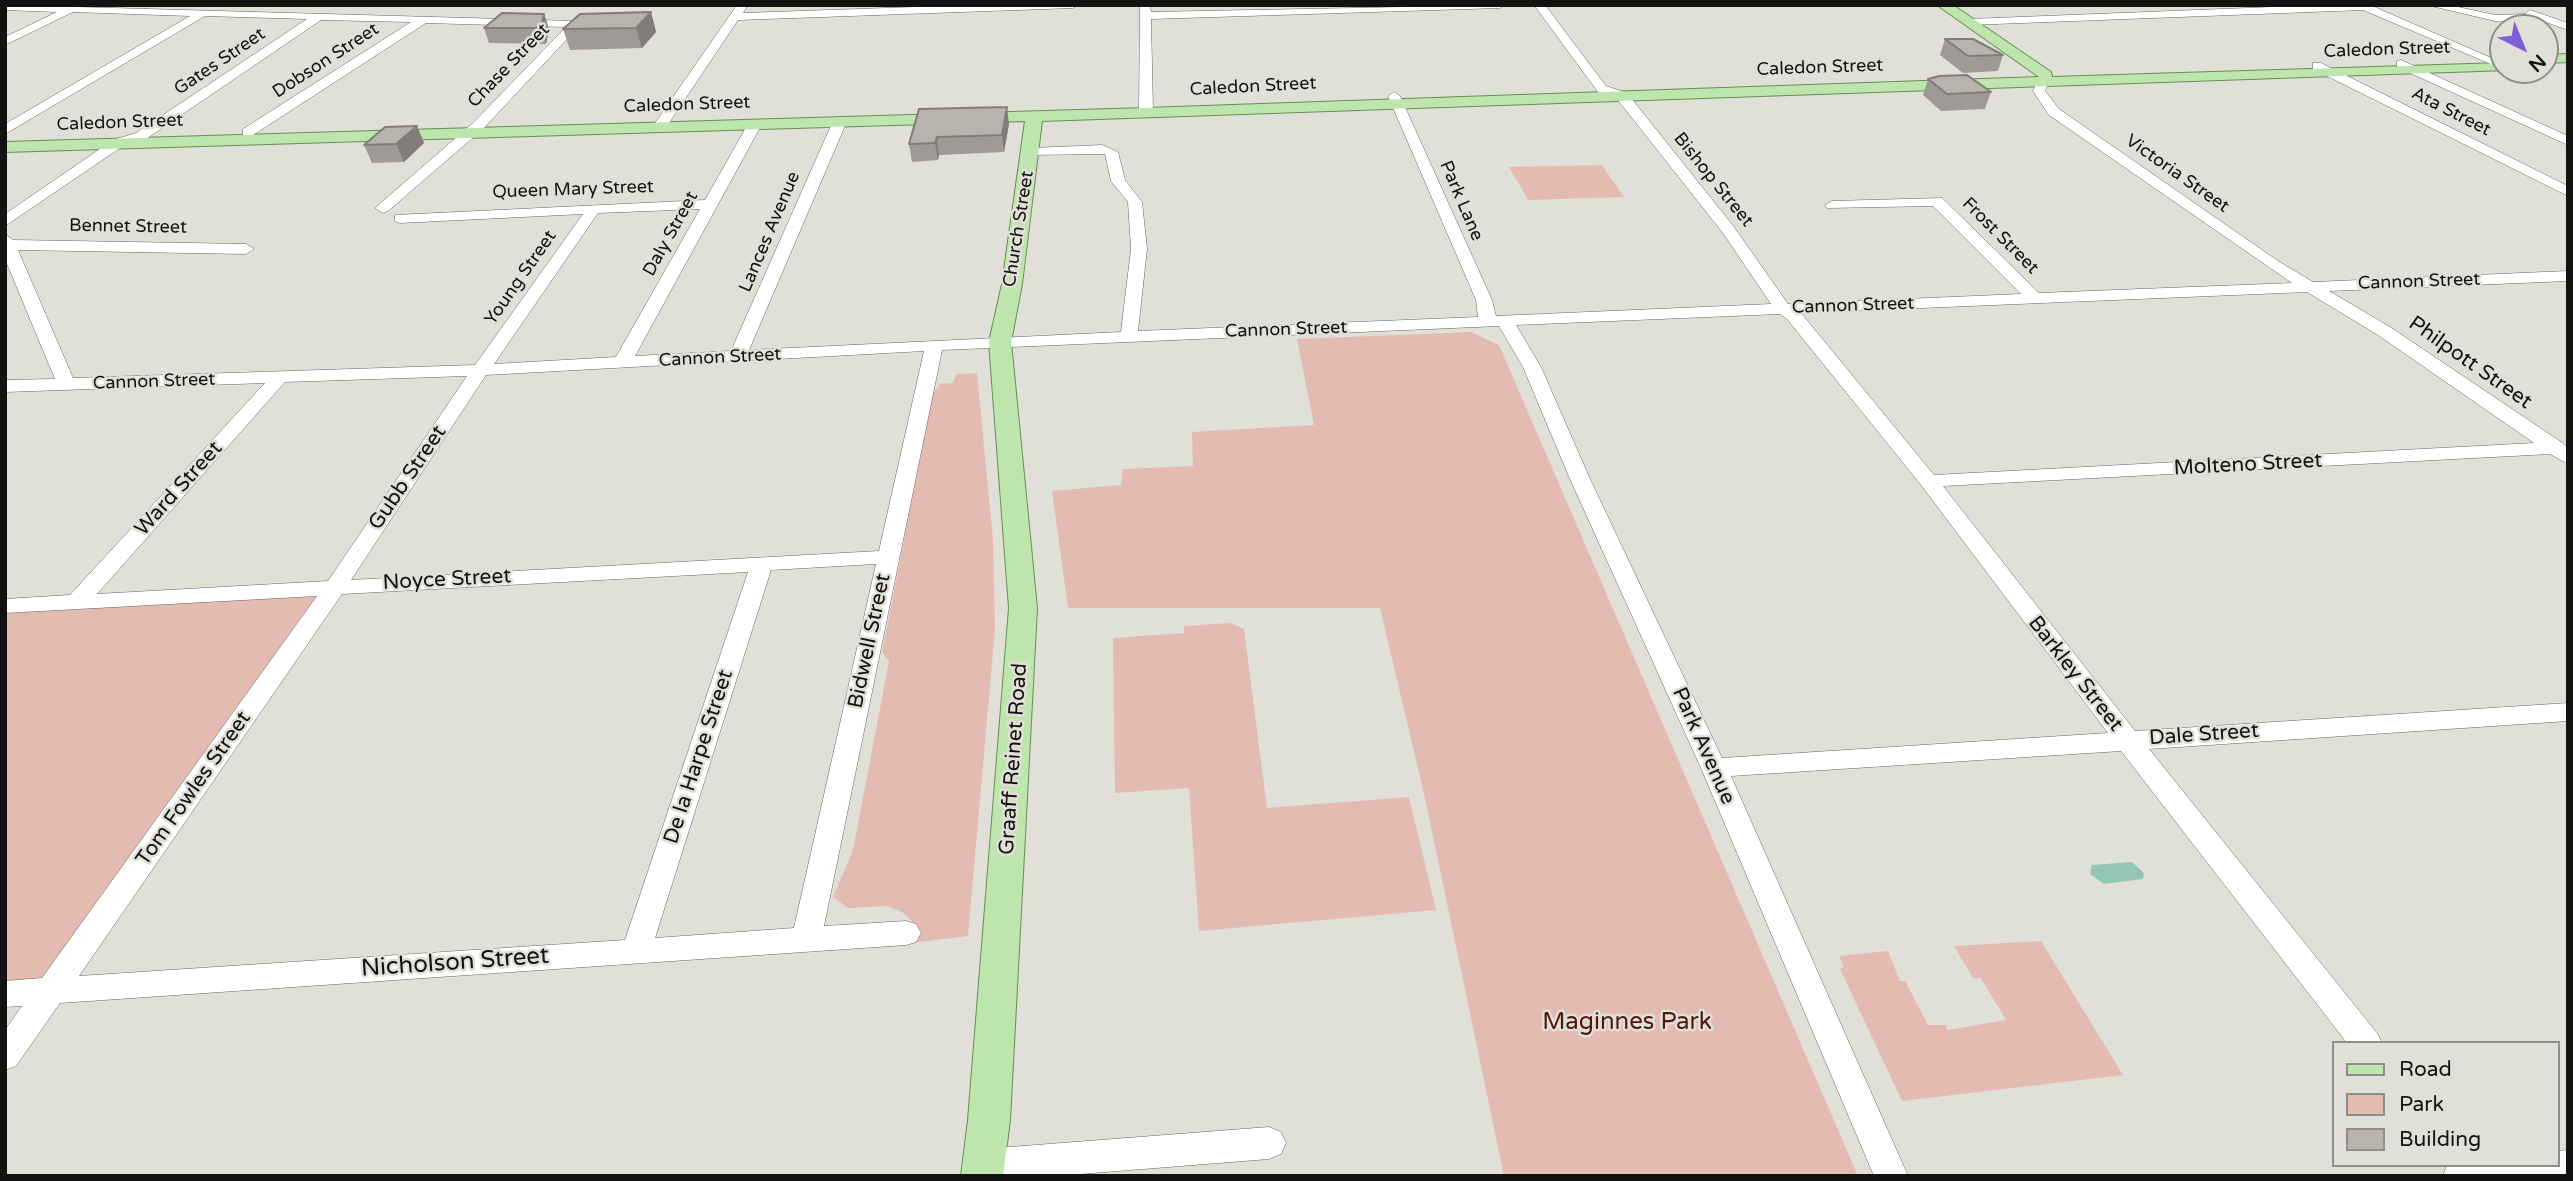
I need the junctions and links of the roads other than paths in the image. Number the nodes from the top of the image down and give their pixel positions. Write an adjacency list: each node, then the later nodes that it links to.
1 (216, 5): 13 (street)
2 (743, 5): 16 (street)
3 (1073, 5): 16 (street)
4 (1500, 5): 12 (street)
5 (1539, 5): 28 (street)
6 (1944, 5): 19 (main road)
7 (2432, 5): 17 (street)
8 (2511, 5): 14 (street)
9 (2362, 6): 19 (street); 21 (street)
10 (5, 7): 11 (street)
11 (72, 9): 13 (street); 20 (street)
12 (1145, 10): 34 (street)
13 (203, 13): 15 (street); 40 (street)
14 (2532, 14)
15 (318, 17): 18 (street); 42 (street, Gates Street)
16 (734, 17): 36 (street)
17 (2489, 17)
18 (423, 20): 39 (street, Chase Street); 41 (street, Dobson Street)
19 (1969, 22): 26 (main road)
20 (5, 42)
21 (2489, 60)
22 (2489, 64): 24 (main road, Caledon Street)
23 (2317, 66): 24 (main road, Caledon Street); 25 (street, Ata Street); 26 (main road, Caledon Street)
24 (2408, 67): 25 (main road, Caledon Street); 44 (street)
25 (2332, 74): 26 (main road, Caledon Street); 48 (street, Ata Street)
26 (2050, 79): 27 (main road, Caledon Street); 28 (main road, Caledon Street); 31 (main road)
27 (2003, 83): 29 (main road, Caledon Street); 31 (main road)
28 (1602, 89): 29 (street); 30 (main road, Caledon Street)
29 (1622, 96): 30 (main road, Caledon Street); 61 (street, Bishop Street)
30 (1396, 99): 34 (main road, Caledon Street); 62 (street, Park Lane)
31 (2045, 102): 59 (street, Victoria Street)
32 (1057, 106): 33 (main road, Caledon Street); 34 (main road, Caledon Street); 35 (main road)
33 (1013, 108): 35 (main road); 36 (main road, Caledon Street)
34 (1145, 108): 35 (main road, Caledon Street)
35 (1034, 116): 37 (main road, Caledon Street); 47 (main road, Church Street)
36 (668, 117): 38 (main road, Caledon Street); 39 (main road, Caledon Street)
37 (840, 121): 38 (main road, Caledon Street); 66 (street, Lances Avenue)
38 (755, 124): 49 (street, Daly Street)
39 (473, 129): 41 (main road, Caledon Street); 45 (main road, Caledon Street); 51 (street)
40 (5, 130)
41 (248, 132): 42 (main road, Caledon Street)
42 (141, 136): 43 (main road, Caledon Street); 45 (street, Gates Street)
43 (5, 139)
44 (2568, 141)
45 (118, 143): 46 (main road, Caledon Street); 55 (street, Gates Street)
46 (5, 147)
47 (1031, 152): 63 (street); 64 (main road, Church Street)
48 (2568, 192)
49 (708, 204): 53 (street, Queen Mary Street); 67 (street, Daly Street)
50 (1832, 205): 60 (street, Frost Street)
51 (406, 206): 52 (street, Queen Mary Street); 54 (street, Queen Mary Street)
52 (383, 208)
53 (594, 209): 54 (street, Queen Mary Street); 68 (street, Young Street)
54 (439, 215)
55 (5, 221)
56 (7, 242): 57 (street, Bennet Street); 71 (street)
57 (246, 249)
58 (2568, 276): 59 (street, Cannon Street)
59 (2309, 287): 60 (street, Cannon Street); 72 (street, Philpott Street)
60 (2035, 299): 61 (street, Cannon Street)
61 (1783, 309): 62 (street, Cannon Street); 73 (street, Barkley Street)
62 (1496, 321): 63 (street, Cannon Street); 81 (street, Park Avenue)
63 (1129, 337): 64 (street, Cannon Street)
64 (1000, 342): 65 (street, Cannon Street); 91 (main road, Graaff Reinet Road)
65 (934, 346): 66 (street, Cannon Street); 74 (street, Bidwell Street)
66 (737, 358): 67 (street, Cannon Street)
67 (622, 363): 68 (street, Cannon Street)
68 (480, 370): 69 (street, Cannon Street); 76 (street, Gubb Street)
69 (280, 377): 71 (street, Cannon Street); 77 (street, Ward Street)
70 (5, 386): 71 (street, Cannon Street)
71 (67, 386)
72 (2563, 451): 73 (street, Molteno Street)
73 (1928, 481): 80 (street, Barkley Street)
74 (889, 557): 75 (street, Noyce Street); 83 (street, Bidwell Street)
75 (762, 564): 76 (street, Noyce Street); 84 (street, De la Harpe Street)
76 (336, 586): 77 (street, Noyce Street); 85 (street, Tom Fowles Street)
77 (77, 602): 78 (street, Noyce Street)
78 (5, 606)
79 (2568, 712): 80 (street, Dale Street)
80 (2127, 740): 81 (street, Dale Street); 87 (street, Barkley Street)
81 (1714, 768): 93 (street, Park Avenue)
82 (906, 933): 83 (street, Nicholson Street)
83 (807, 937): 84 (street, Nicholson Street)
84 (636, 950): 85 (street, Nicholson Street)
85 (51, 991): 86 (street, Nicholson Street); 88 (street)
86 (5, 994)
87 (2364, 1041)
88 (5, 1056)
89 (1269, 1143): 91 (street)
90 (2553, 1167): 92 (street)
91 (983, 1170)
92 (2466, 1173)
93 (1891, 1176)

